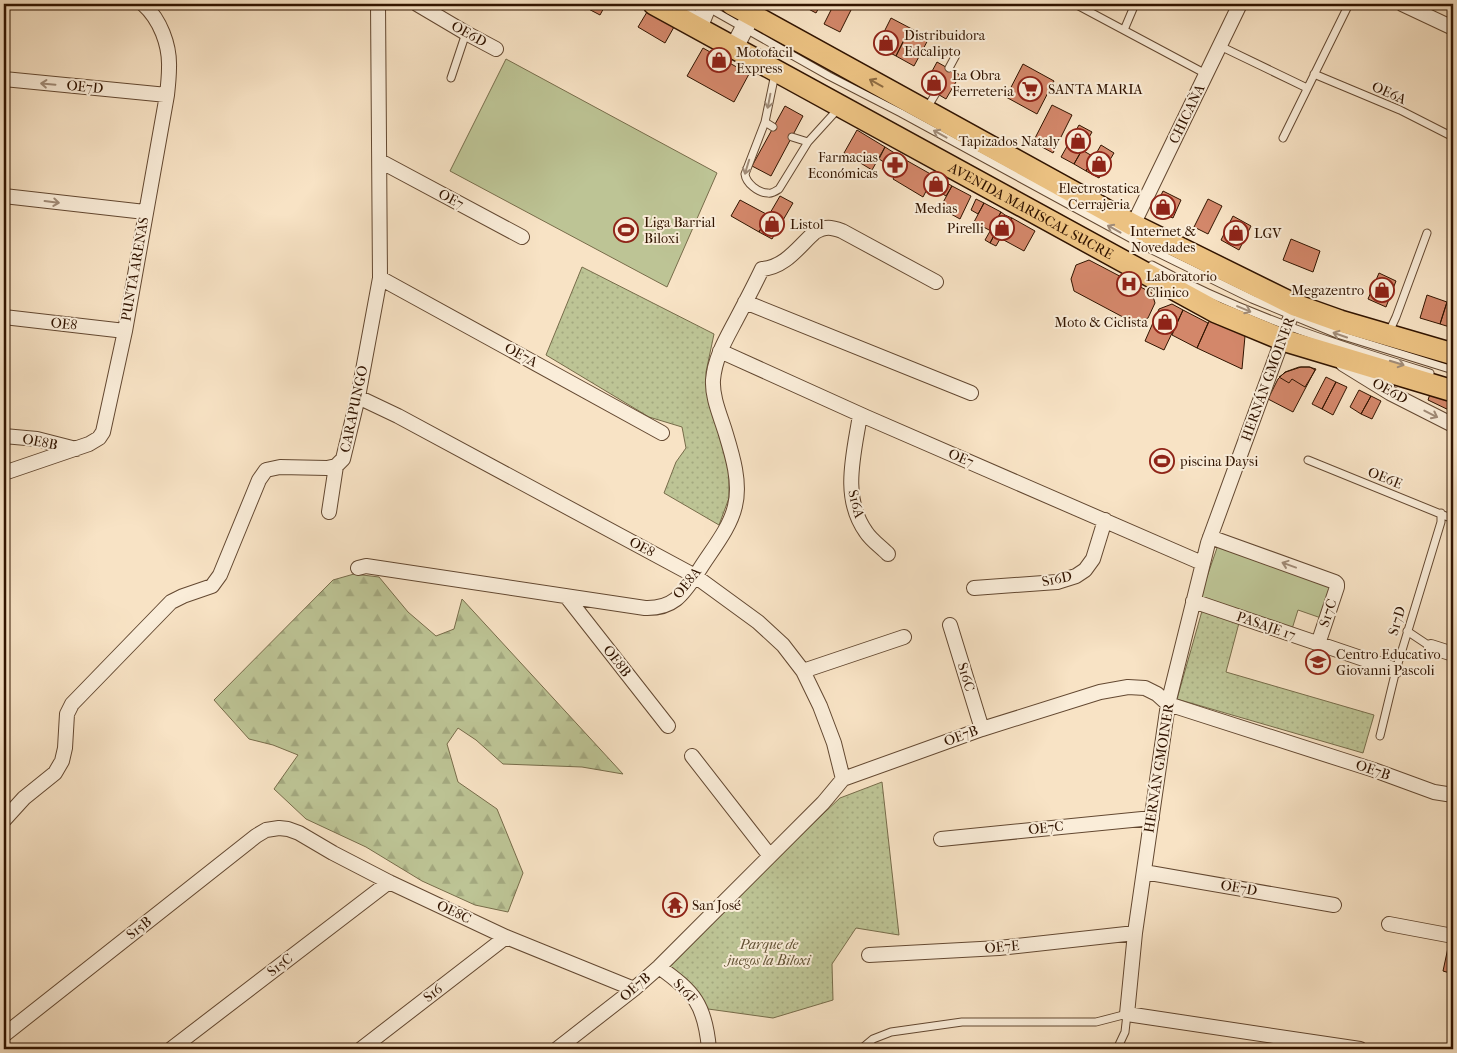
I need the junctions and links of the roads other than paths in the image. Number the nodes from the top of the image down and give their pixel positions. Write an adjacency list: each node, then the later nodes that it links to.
1 (143, 4): 27 (street, PUNTA ARENAS)
2 (378, 4): 35 (street, CARAPUNGO)
3 (417, 4): 16 (street, OE6D)
4 (654, 4): 12 (main road, AVENIDA MARISCAL SUCRE)
5 (676, 4): 12 (lane)
6 (732, 4): 14 (main road, AVENIDA MARISCAL SUCRE)
7 (1075, 4): 15 (lane)
8 (1135, 4): 15 (lane)
9 (1240, 4): 17 (street, CHICAÑA)
10 (1349, 4): 23 (lane)
11 (1402, 4): 13 (street)
12 (704, 14): 14 (main road, AVENIDA MARISCAL SUCRE)
13 (1453, 28)
14 (742, 30): 21 (main road, AVENIDA MARISCAL SUCRE); 38 (main road, AVENIDA MARISCAL SUCRE, one-way to 14); 46 (lane, one-way to 14)
15 (1124, 30): 22 (lane)
16 (466, 33): 18 (street, OE6D); 24 (lane)
17 (1220, 46): 22 (street, CHICAÑA); 26 (lane)
18 (496, 49)
19 (956, 56): 20 (lane)
20 (949, 68)
21 (775, 71): 28 (main road, AVENIDA MARISCAL SUCRE); 29 (lane, one-way to 29)
22 (1206, 74): 38 (street, CHICAÑA)
23 (1314, 74): 26 (lane); 32 (lane, OE6A)
24 (450, 78)
25 (4, 80): 27 (street, OE7D, one-way to 25)
26 (1307, 88): 33 (lane)
27 (167, 95): 37 (street, PUNTA ARENAS)
28 (840, 107): 34 (lane); 46 (main road, AVENIDA MARISCAL SUCRE)
29 (765, 122): 30 (lane); 34 (lane, one-way to 34)
30 (774, 127)
31 (792, 137): 34 (lane)
32 (1453, 137)
33 (1284, 138)
34 (808, 142)
35 (380, 161): 40 (street, OE7); 42 (street, CARAPUNGO)
36 (4, 196): 37 (street, one-way to 37)
37 (145, 212): 47 (street, PUNTA ARENAS)
38 (1134, 225): 46 (main road, AVENIDA MARISCAL SUCRE)
39 (1428, 233): 48 (lane)
40 (522, 237)
41 (1147, 263): 46 (lane, one-way to 46)
42 (380, 278): 56 (street, CARAPUNGO); 59 (street, OE7A)
43 (936, 282): 44 (street, OE8A)
44 (745, 302): 49 (street, OE8A); 55 (street)
45 (4, 317): 47 (street, OE8)
46 (1288, 322): 48 (main road, AVENIDA MARISCAL SUCRE); 50 (main road, AVENIDA MARISCAL SUCRE); 52 (lane, one-way to 46); 53 (lane, one-way to 53); 69 (street, HERNÁN GMOINER)
47 (125, 331): 61 (street, PUNTA ARENAS)
48 (1388, 335): 51 (main road, AVENIDA MARISCAL SUCRE)
49 (720, 351): 57 (street, OE7); 73 (street, OE8A)
50 (1328, 354): 54 (main road, AVENIDA MARISCAL SUCRE); 58 (street, OE6D, one-way to 58)
51 (1453, 354)
52 (1453, 370)
53 (1436, 375)
54 (1453, 391)
55 (971, 393)
56 (358, 397): 63 (street, CARAPUNGO); 73 (street, OE8)
57 (860, 415): 68 (street, OE7); 70 (street, S16A)
58 (1453, 425)
59 (662, 433)
60 (4, 436): 61 (street, OE8B)
61 (76, 449): 64 (street, PUNTA ARENAS)
62 (1308, 460): 66 (lane, OE6E)
63 (336, 466): 65 (street); 93 (street, CARAPUNGO)
64 (4, 473)
65 (329, 512)
66 (1441, 513): 67 (lane, OE6E); 78 (lane, S17D)
67 (1453, 519)
68 (1105, 520): 71 (street, OE7); 74 (street, S16D)
69 (1210, 537): 71 (street, HERNÁN GMOINER); 80 (street, S17C, one-way to 69)
70 (888, 554)
71 (1202, 563): 76 (street, HERNÁN GMOINER)
72 (358, 568): 75 (street, OE8A)
73 (695, 576): 75 (street, OE8A); 84 (street, OE8)
74 (974, 588)
75 (566, 596): 86 (street, OE8B)
76 (1193, 601): 80 (street, PASAJE 17); 85 (street, HERNÁN GMOINER)
77 (950, 625): 87 (street, S16C)
78 (1407, 631): 81 (lane); 83 (lane, S17D)
79 (904, 637): 84 (street)
80 (1318, 644): 83 (street, PASAJE 17)
81 (1431, 648): 82 (street)
82 (1453, 654)
83 (1396, 670): 88 (lane, S17D)
84 (802, 671): 90 (street, OE8)
85 (1168, 704): 87 (street, OE7B); 91 (street, OE7B); 92 (street, HERNÁN GMOINER)
86 (668, 726)
87 (982, 729): 90 (street, OE7B)
88 (1380, 736)
89 (692, 756): 96 (street)
90 (843, 779): 96 (street, OE7B)
91 (1453, 795)
92 (1152, 818): 95 (street, OE7C); 97 (street, HERNÁN GMOINER)
93 (4, 820)
94 (278, 828): 98 (street, OE8C); 108 (street, S15B)
95 (941, 839)
96 (770, 856): 105 (street, OE7B)
97 (1144, 872): 99 (street, OE7D); 101 (street, HERNÁN GMOINER)
98 (389, 882): 103 (street, OE8C); 109 (street, S15C)
99 (1334, 904)
100 (1390, 924): 102 (street)
101 (1135, 933): 104 (street, OE7E); 107 (street, HERNÁN GMOINER)
102 (1453, 936)
103 (506, 937): 106 (street, OE8C); 110 (street, S16)
104 (869, 955)
105 (658, 967): 106 (street, OE7B); 112 (street, S16F)
106 (634, 989): 111 (street, OE7B)
107 (1127, 1014): 113 (lane); 114 (lane); 115 (street)
108 (4, 1035)
109 (171, 1049)
110 (361, 1049)
111 (557, 1049)
112 (709, 1049)
113 (861, 1049)
114 (1117, 1049)
115 (1360, 1049)

